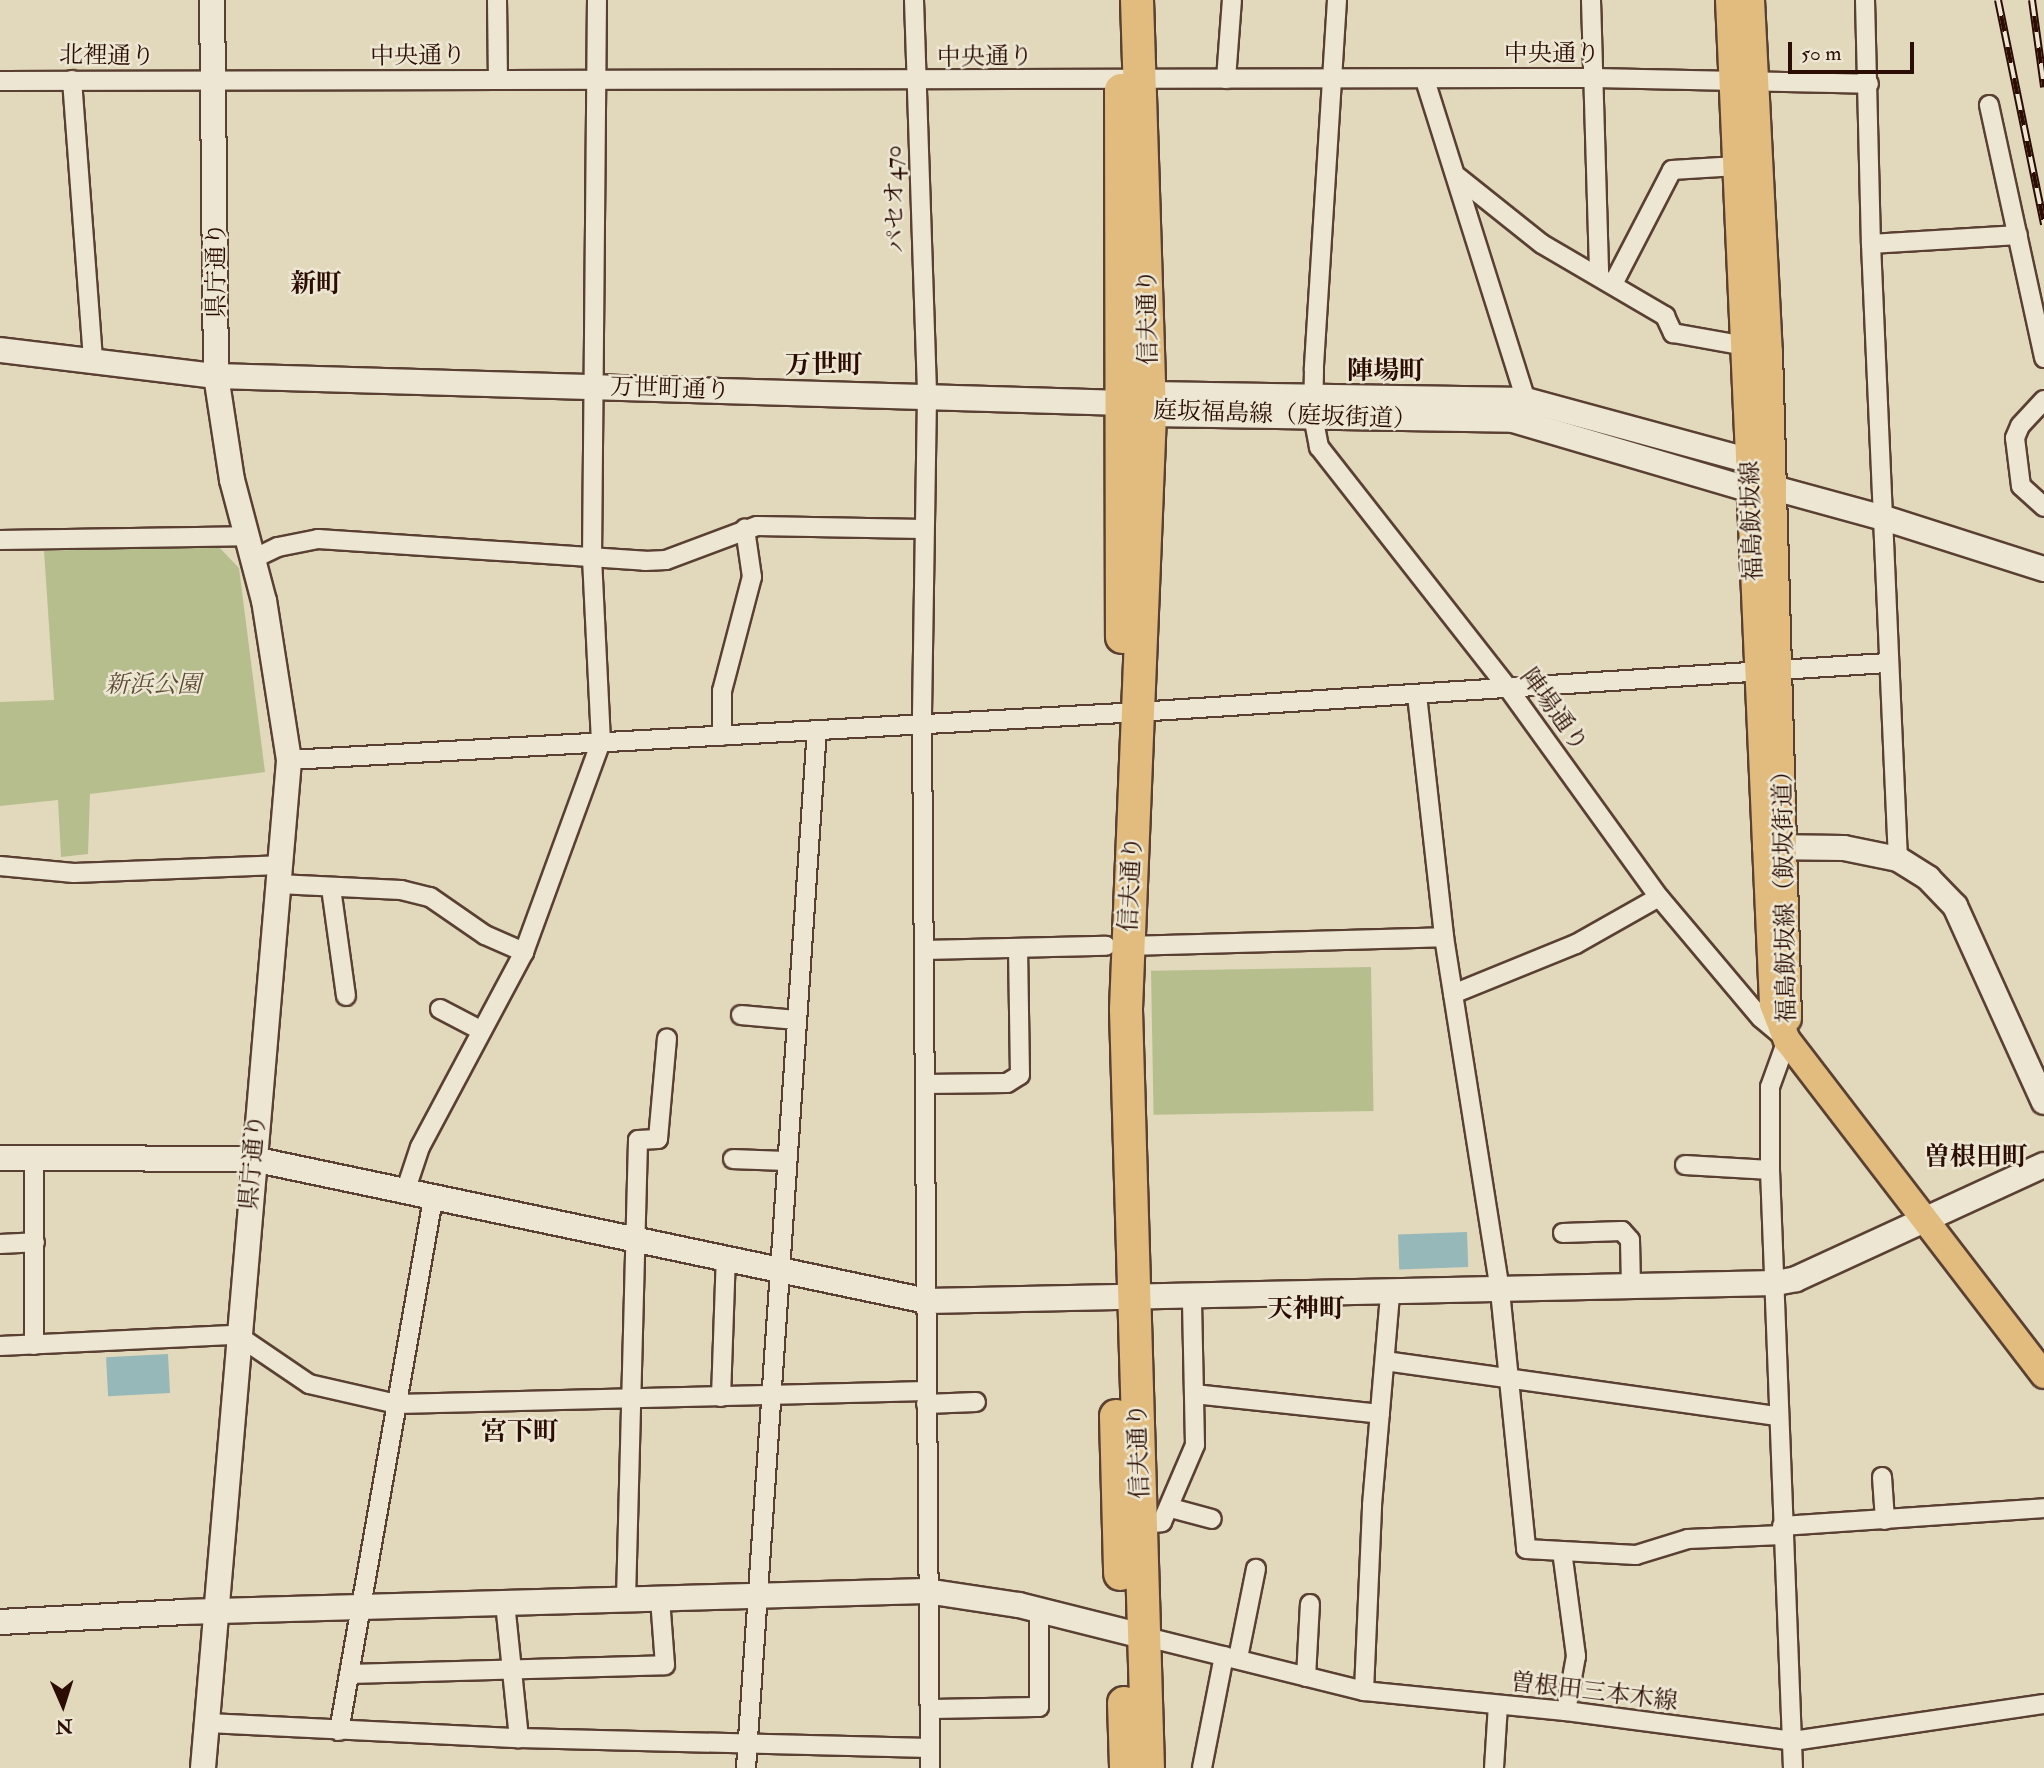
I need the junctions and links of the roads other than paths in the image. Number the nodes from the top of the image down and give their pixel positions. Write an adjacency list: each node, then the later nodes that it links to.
1 (212, 0): 23 (street, 県庁通り)
2 (497, 0): 14 (street)
3 (597, 0): 20 (street)
4 (914, 0): 24 (street, パセオ470)
5 (1116, 0): 15 (highway, 信夫通り)
6 (1137, 0): 15 (highway, 信夫通り)
7 (1232, 0): 16 (street)
8 (1337, 0): 17 (street, 陣場通り)
9 (1591, 0): 13 (street)
10 (1729, 0): 18 (main road, 福島飯坂線)
11 (1751, 0): 18 (main road, 福島飯坂線)
12 (1865, 0): 25 (street)
13 (1594, 78): 18 (street, 中央通り); 21 (street, 中央通り); 31 (street)
14 (498, 79): 20 (street, 中央通り); 23 (street, 中央通り)
15 (1132, 79): 16 (street, 中央通り); 24 (street, 中央通り); 41 (highway, 信夫通り)
16 (1226, 79): 17 (street, 中央通り)
17 (1332, 79): 21 (street, 中央通り); 42 (street, 陣場通り)
18 (1744, 79): 25 (street, 中央通り); 27 (main road, 福島飯坂線); 44 (main road, 福島飯坂線)
19 (72, 80): 22 (street, 北裡通り); 23 (street, 北裡通り); 35 (street)
20 (597, 80): 24 (street, 中央通り); 37 (street)
21 (1424, 80): 28 (street)
22 (0, 81)
23 (214, 82): 36 (street, 県庁通り)
24 (915, 82): 38 (street, パセオ470)
25 (1869, 84): 30 (street)
26 (1989, 105): 29 (street)
27 (1737, 166): 31 (street); 32 (main road, 福島飯坂線)
28 (1458, 177): 31 (street); 39 (street)
29 (2018, 235): 30 (street); 34 (street)
30 (1871, 244): 46 (street)
31 (1606, 279): 32 (street)
32 (1745, 346): 43 (main road, 福島飯坂線)
33 (0, 350): 35 (street, 万世町通り)
34 (2044, 358)
35 (93, 359): 36 (street, 万世町通り)
36 (216, 376): 37 (street, 万世町通り); 50 (street, 県庁通り)
37 (595, 387): 38 (street, 万世町通り); 51 (street)
38 (926, 396): 41 (street, 万世町通り); 48 (street, パセオ470)
39 (1526, 400): 42 (street, 庭坂福島線（庭坂街道）); 43 (street, 庭坂福島線（庭坂街道）)
40 (2044, 400): 45 (street)
41 (1141, 404): 42 (street, 庭坂福島線（庭坂街道）); 57 (highway, 信夫通り)
42 (1313, 405): 44 (street, 庭坂福島線（庭坂街道）); 55 (street, 陣場通り)
43 (1750, 461): 44 (main road, 福島飯坂線)
44 (1762, 489): 46 (street, 庭坂福島線（庭坂街道）); 54 (main road, 福島飯坂線（飯坂街道）)
45 (2044, 507)
46 (1884, 518): 52 (street, 庭坂福島線（庭坂街道）); 53 (street)
47 (745, 529): 48 (street); 51 (street); 60 (street)
48 (923, 529): 58 (street, パセオ470)
49 (0, 540): 50 (street)
50 (250, 547): 51 (street); 62 (street, 県庁通り)
51 (592, 560): 61 (street)
52 (2044, 569)
53 (1887, 663): 54 (street); 64 (street)
54 (1769, 673): 55 (street); 63 (main road, 福島飯坂線（飯坂街道）)
55 (1508, 688): 56 (street); 68 (street, 陣場通り)
56 (1417, 695): 57 (street); 69 (street)
57 (1131, 713): 58 (street); 70 (highway, 信夫通り)
58 (922, 724): 59 (street); 72 (street, パセオ470)
59 (817, 730): 60 (street); 78 (street)
60 (722, 736): 61 (street)
61 (601, 742): 62 (street); 73 (street)
62 (289, 760): 66 (street, 県庁通り)
63 (1775, 848): 64 (street); 81 (main road, 福島飯坂線（飯坂街道）)
64 (1898, 859): 83 (street)
65 (0, 866): 66 (street)
66 (279, 874): 67 (street); 86 (street, 県庁通り)
67 (331, 888): 73 (street); 75 (street)
68 (1659, 897): 74 (street); 81 (street, 陣場通り)
69 (1444, 937): 70 (street); 74 (street)
70 (1117, 946): 71 (street); 105 (highway, 信夫通り)
71 (1018, 948): 72 (street); 82 (street)
72 (924, 950): 82 (street, パセオ470)
73 (524, 952): 79 (street)
74 (1453, 994): 103 (street)
75 (346, 996)
76 (440, 1009): 79 (street)
77 (741, 1015): 78 (street)
78 (796, 1020): 88 (street)
79 (482, 1031): 92 (street)
80 (667, 1038): 96 (street)
81 (1787, 1040): 91 (street); 94 (main road, 福島飯坂線（飯坂街道）)
82 (925, 1084): 107 (street, パセオ470)
83 (2044, 1102)
84 (34, 1157): 85 (street); 86 (street); 97 (street)
85 (0, 1158)
86 (253, 1159): 92 (street); 108 (street, 県庁通り)
87 (733, 1159): 88 (street)
88 (784, 1161): 100 (street)
89 (1685, 1165): 91 (street)
90 (2044, 1165): 94 (street)
91 (1770, 1170): 101 (street)
92 (404, 1192): 93 (street)
93 (433, 1199): 96 (street); 120 (street)
94 (1924, 1217): 101 (street); 112 (main road, 福島飯坂線（飯坂街道）)
95 (1563, 1233): 102 (street)
96 (635, 1239): 99 (street); 118 (street)
97 (35, 1242): 98 (street); 109 (street)
98 (0, 1244)
99 (726, 1257): 100 (street); 115 (street)
100 (779, 1270): 107 (street); 116 (street)
101 (1776, 1283): 102 (street); 122 (street)
102 (1631, 1287): 103 (street)
103 (1500, 1291): 104 (street); 113 (street)
104 (1390, 1293): 106 (street); 111 (street)
105 (1124, 1297): 106 (street); 107 (street); 128 (highway, 信夫通り); 142 (highway, 信夫通り)
106 (1192, 1297): 114 (street)
107 (927, 1301): 117 (street, パセオ470)
108 (237, 1335): 109 (street); 120 (street); 140 (street, 県庁通り)
109 (34, 1345): 110 (street)
110 (0, 1346)
111 (1385, 1361): 113 (street); 121 (street)
112 (2044, 1375)
113 (1507, 1381): 122 (street); 130 (street)
114 (1194, 1394): 121 (street); 124 (street)
115 (720, 1396): 116 (street); 118 (street)
116 (771, 1397): 117 (street); 133 (street)
117 (926, 1398): 119 (street); 132 (street, パセオ470)
118 (630, 1400): 120 (street); 135 (street)
119 (976, 1402)
120 (397, 1404): 138 (street)
121 (1380, 1414): 147 (street)
122 (1777, 1416): 129 (street)
123 (1882, 1477): 127 (street)
124 (1171, 1508): 126 (street); 128 (street)
125 (2044, 1508): 127 (street)
126 (1212, 1519)
127 (1885, 1520): 129 (street)
128 (1141, 1524): 142 (highway, 信夫通り)
129 (1782, 1530): 130 (street); 156 (street)
130 (1562, 1551): 151 (street)
131 (1256, 1569): 143 (street)
132 (926, 1591): 133 (street); 139 (street); 150 (street, パセオ470)
133 (755, 1594): 134 (street); 155 (street)
134 (660, 1598): 135 (street); 144 (street)
135 (626, 1599): 136 (street)
136 (505, 1603): 138 (street); 144 (street)
137 (1310, 1604): 146 (street)
138 (364, 1609): 140 (street); 145 (street)
139 (1039, 1611): 142 (street); 150 (street)
140 (217, 1612): 141 (street); 152 (street, 県庁通り)
141 (0, 1622)
142 (1132, 1634): 143 (street, 曽根田三本木線); 161 (highway, 信夫通り); 162 (highway, 信夫通り)
143 (1231, 1657): 146 (street, 曽根田三本木線); 163 (street)
144 (512, 1672): 145 (street); 154 (street)
145 (349, 1674): 153 (street)
146 (1307, 1677): 147 (street, 曽根田三本木線)
147 (1364, 1691): 149 (street, 曽根田三本木線)
148 (2044, 1704): 156 (street, 曽根田三本木線)
149 (1498, 1705): 151 (street, 曽根田三本木線); 164 (street)
150 (930, 1709): 157 (street, パセオ470)
151 (1566, 1711): 156 (street, 曽根田三本木線)
152 (208, 1723): 153 (street); 158 (street, 県庁通り)
153 (340, 1731): 154 (street)
154 (519, 1738): 155 (street)
155 (747, 1741): 157 (street); 159 (street)
156 (1793, 1741): 165 (street)
157 (930, 1748): 160 (street, パセオ470)
158 (203, 1768)
159 (746, 1768)
160 (930, 1768)
161 (1126, 1768)
162 (1148, 1768)
163 (1202, 1768)
164 (1494, 1768)
165 (1793, 1768)

